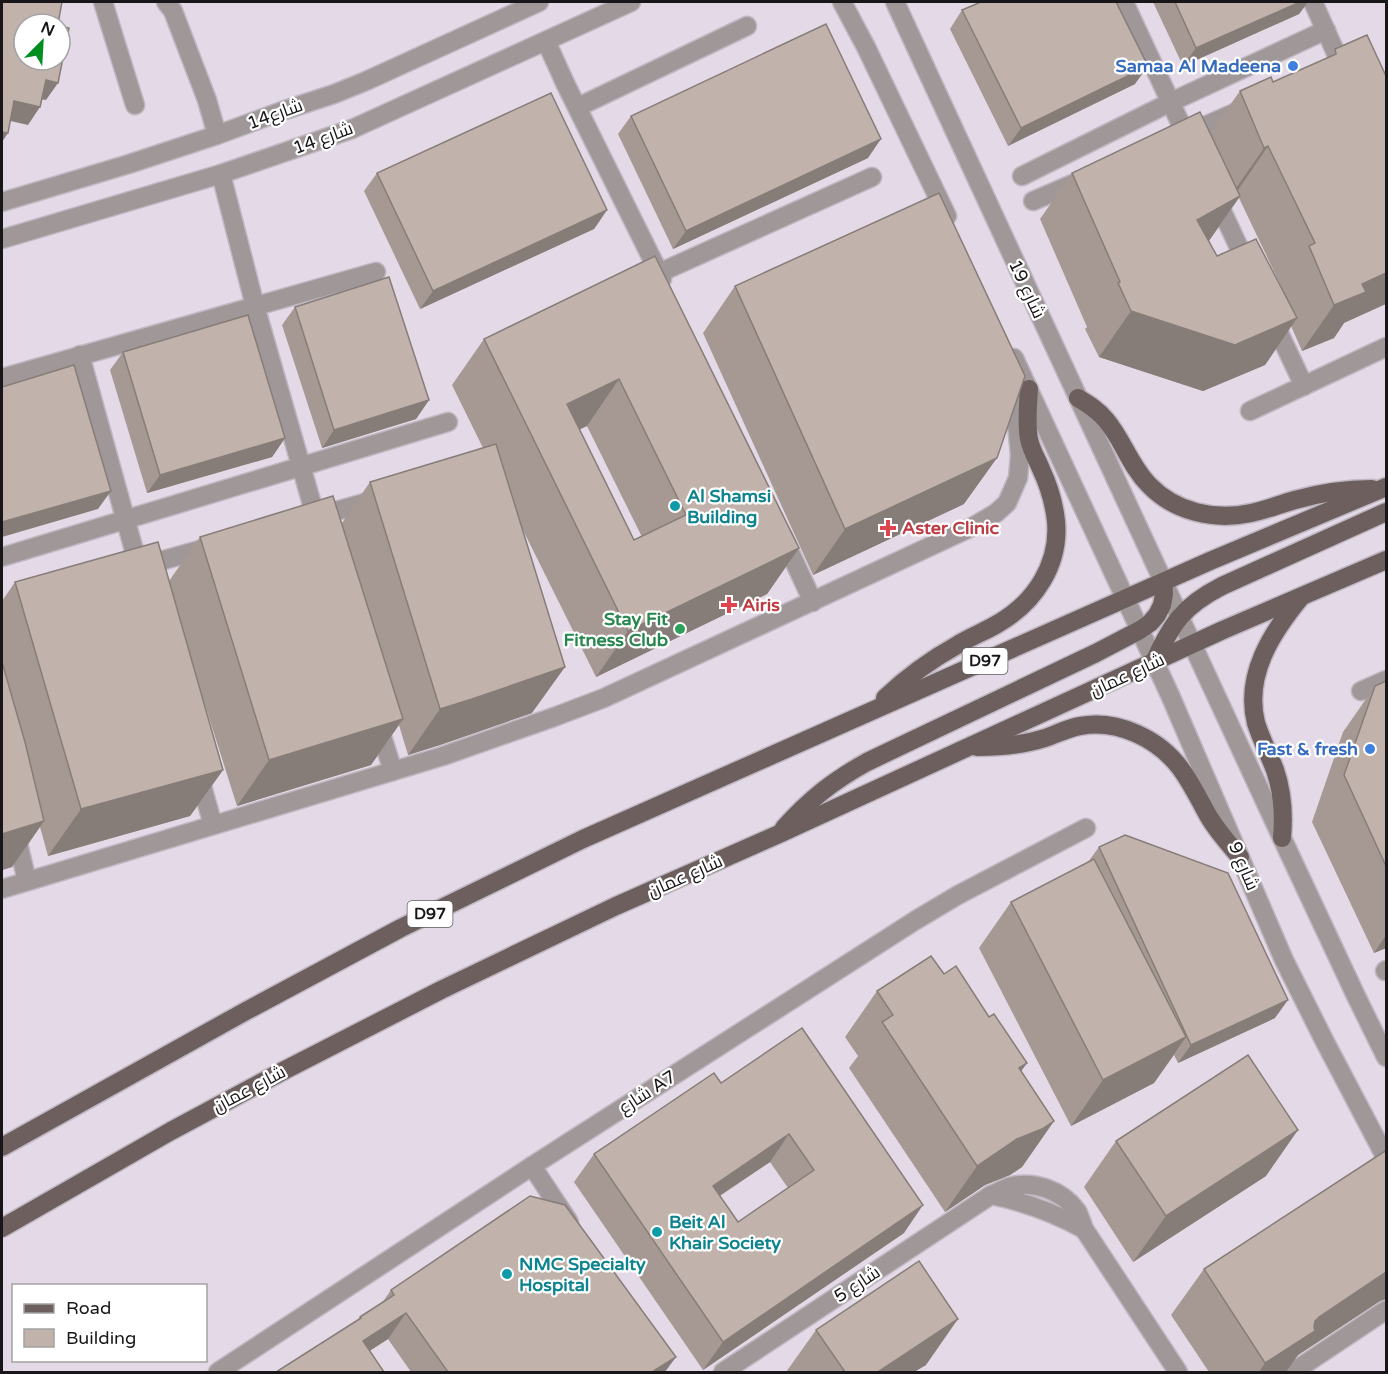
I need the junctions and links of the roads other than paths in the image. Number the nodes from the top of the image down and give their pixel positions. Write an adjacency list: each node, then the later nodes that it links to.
1 (102, 2): 17 (street)
2 (166, 2): 19 (street)
3 (539, 2): 19 (street, شارع14)
4 (631, 2): 11 (street, شارع 14)
5 (842, 2): 30 (street)
6 (895, 2): 43 (street, شارع 19)
7 (1124, 2): 15 (street)
8 (1313, 2): 10 (street)
9 (747, 26): 18 (street)
10 (1326, 30): 12 (street); 15 (street)
11 (546, 41): 18 (street); 24 (street, شارع 14)
12 (1342, 66): 13 (street); 14 (street)
13 (1321, 75)
14 (1351, 86)
15 (1171, 102): 20 (street); 25 (street)
16 (1259, 103): 20 (street)
17 (135, 105)
18 (578, 107): 33 (street)
19 (217, 135): 28 (street, شارع14)
20 (1186, 135): 21 (street); 22 (street)
21 (1164, 144)
22 (1196, 156)
23 (1099, 173): 29 (street)
24 (221, 174): 31 (street, شارع 14); 37 (street)
25 (1022, 176)
26 (1205, 176): 34 (street)
27 (872, 177): 33 (street)
28 (2, 201)
29 (1033, 201)
30 (953, 229)
31 (2, 239)
32 (376, 272): 37 (street)
33 (659, 273): 35 (street)
34 (1255, 281)
35 (669, 294)
36 (1264, 302): 41 (street)
37 (255, 306): 39 (street); 46 (street)
38 (1386, 347): 41 (street)
39 (80, 355): 40 (street); 52 (street)
40 (2, 378)
41 (1304, 386): 44 (street)
42 (1029, 389): 62 (street, شارع 9); 63 (street); 71 (main road)
43 (1078, 398): 47 (main road); 59 (street, شارع 19)
44 (1250, 411)
45 (448, 422): 46 (street)
46 (301, 466): 50 (street); 52 (street)
47 (1385, 488): 59 (main road, D97)
48 (396, 493): 50 (street)
49 (1386, 512): 64 (main road)
50 (316, 516): 53 (street); 54 (street)
51 (773, 517): 63 (street)
52 (126, 519): 56 (street); 58 (street)
53 (294, 523)
54 (322, 538)
55 (227, 542): 58 (street)
56 (2, 557)
57 (1386, 560): 61 (main road, شارع عمان)
58 (133, 569): 60 (street)
59 (1163, 582): 62 (main road, D97); 64 (street); 65 (main road)
60 (145, 590)
61 (1302, 595): 66 (main road, شارع عمان); 79 (main road)
62 (1125, 599): 65 (street, شارع 9); 71 (main road, D97)
63 (813, 602): 74 (street)
64 (1179, 617): 66 (street); 67 (main road)
65 (1140, 630): 67 (street, شارع 9); 78 (main road)
66 (1192, 645): 67 (main road, شارع عمان); 79 (street)
67 (1155, 662): 72 (main road, شارع عمان); 80 (street, شارع 9)
68 (1386, 680): 69 (street)
69 (1360, 691)
70 (372, 705): 74 (street)
71 (873, 710): 84 (main road, D97)
72 (969, 747): 78 (main road, شارع عمان); 80 (main road)
73 (194, 758): 76 (street)
74 (393, 771): 76 (street)
75 (10, 814): 81 (street)
76 (213, 825): 81 (street)
77 (1086, 828): 86 (street, شارع A7)
78 (779, 834): 87 (main road, شارع عمان)
79 (1282, 838): 83 (street)
80 (1240, 857): 85 (street, شارع 9)
81 (27, 881): 82 (street)
82 (2, 889)
83 (1386, 1057)
84 (2, 1147)
85 (1386, 1158)
86 (532, 1166): 88 (street); 91 (street, شارع A7)
87 (2, 1228)
88 (577, 1235)
89 (1386, 1310): 93 (street)
90 (1171, 1370): 92 (street, شارع 5)
91 (218, 1372)
92 (723, 1372)
93 (1293, 1372)

